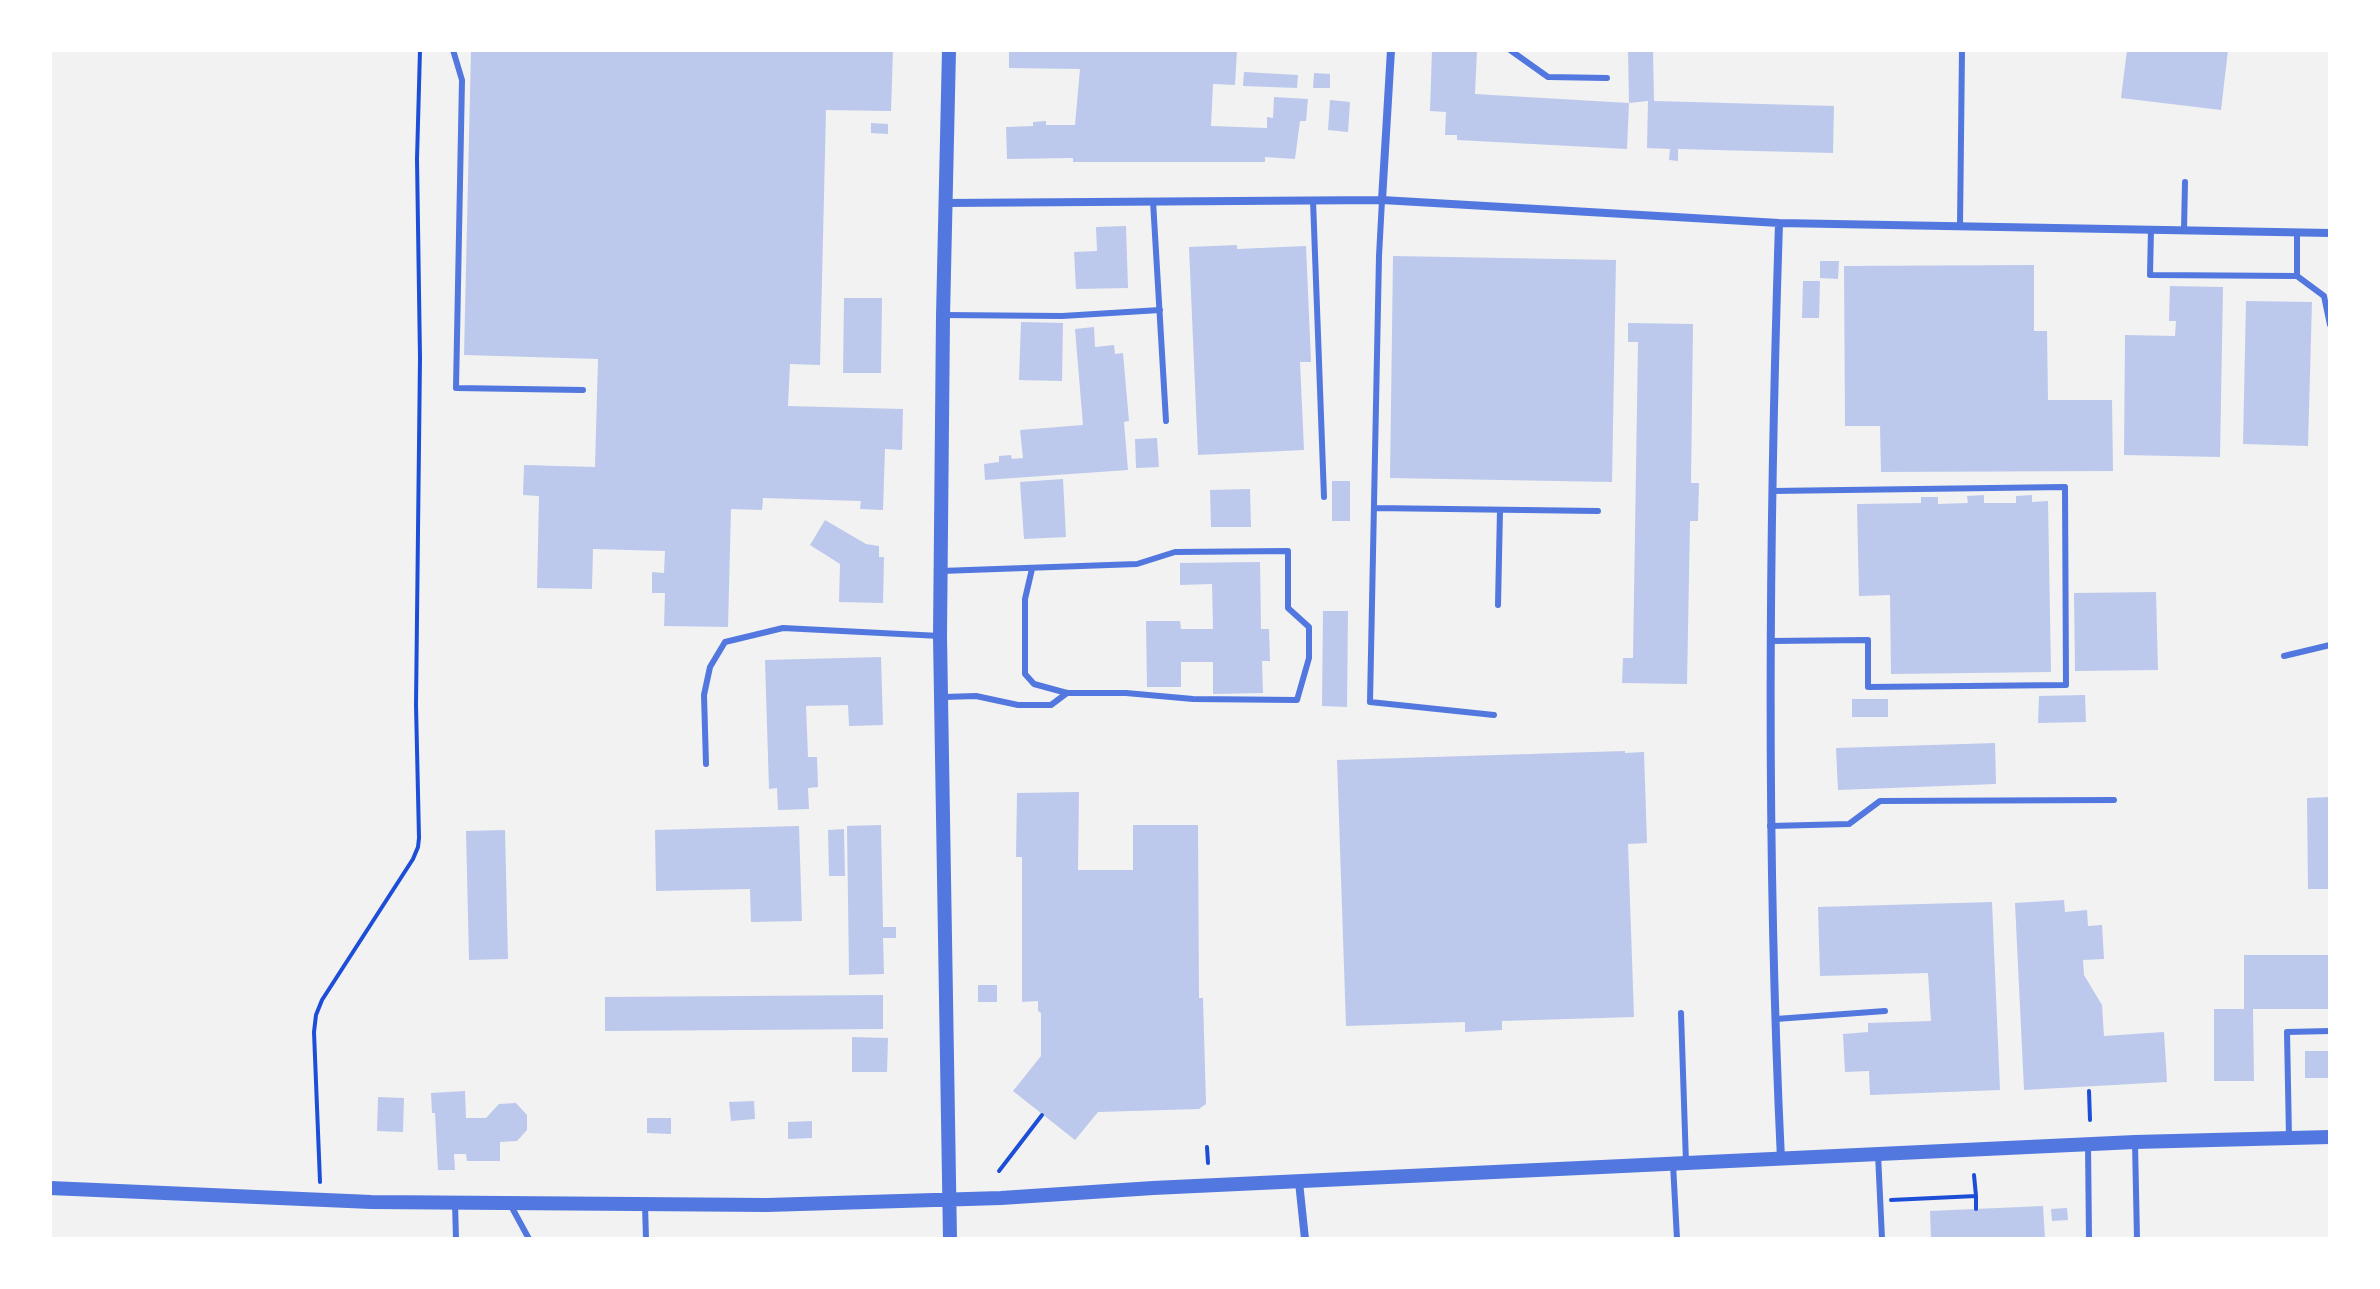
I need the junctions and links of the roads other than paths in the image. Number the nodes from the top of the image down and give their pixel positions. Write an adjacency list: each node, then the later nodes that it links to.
1 (453, 50): 22 (lane)
2 (949, 50): 11 (street)
3 (1391, 50): 9 (street)
4 (1510, 50): 6 (lane)
5 (1962, 50): 13 (lane)
6 (1607, 78)
7 (2185, 182): 15 (lane)
8 (1313, 200): 9 (street); 10 (street); 25 (lane)
9 (1382, 200): 12 (street); 26 (lane)
10 (1153, 201): 11 (street); 19 (lane)
11 (945, 203): 20 (street)
12 (1779, 223): 13 (street); 24 (street)
13 (1960, 226): 14 (street)
14 (2151, 229): 15 (street); 18 (lane)
15 (2184, 230): 16 (street)
16 (2297, 233): 17 (street); 18 (lane)
17 (2330, 233)
18 (2297, 276): 21 (lane)
19 (1160, 310): 20 (lane); 23 (lane)
20 (943, 315): 30 (street)
21 (2330, 325)
22 (583, 390)
23 (1166, 421)
24 (1772, 491): 33 (street); 33 (lane)
25 (1324, 497)
26 (1374, 508): 27 (lane); 38 (lane)
27 (1500, 510): 28 (lane); 31 (lane)
28 (1598, 511)
29 (1032, 569): 30 (lane); 36 (lane); 36 (lane)
30 (941, 571): 32 (street)
31 (1498, 605)
32 (940, 636): 37 (street); 39 (lane)
33 (1770, 641): 41 (street)
34 (2330, 645): 35 (lane)
35 (2284, 656)
36 (1067, 693): 37 (lane)
37 (941, 697): 55 (street)
38 (1494, 715)
39 (706, 764)
40 (2114, 800): 41 (lane)
41 (1770, 826): 44 (street)
42 (1885, 1011): 44 (lane)
43 (1681, 1013): 52 (lane)
44 (1776, 1019): 51 (street)
45 (2330, 1031): 47 (lane)
46 (2330, 1137): 47 (street)
47 (2289, 1138): 48 (street)
48 (2135, 1142): 49 (street); 67 (lane)
49 (2088, 1144): 50 (street); 66 (lane)
50 (1878, 1154): 51 (street); 65 (lane)
51 (1781, 1159): 52 (street)
52 (1680, 1163): 53 (street); 64 (lane)
53 (1299, 1182): 55 (street); 63 (street)
54 (50, 1188): 56 (street)
55 (948, 1199): 58 (street); 62 (street)
56 (455, 1203): 57 (street); 59 (lane)
57 (510, 1204): 58 (street); 60 (lane)
58 (645, 1205): 61 (lane)
59 (456, 1239)
60 (529, 1239)
61 (646, 1239)
62 (950, 1239)
63 (1305, 1239)
64 (1677, 1239)
65 (1882, 1239)
66 (2089, 1239)
67 (2137, 1239)

